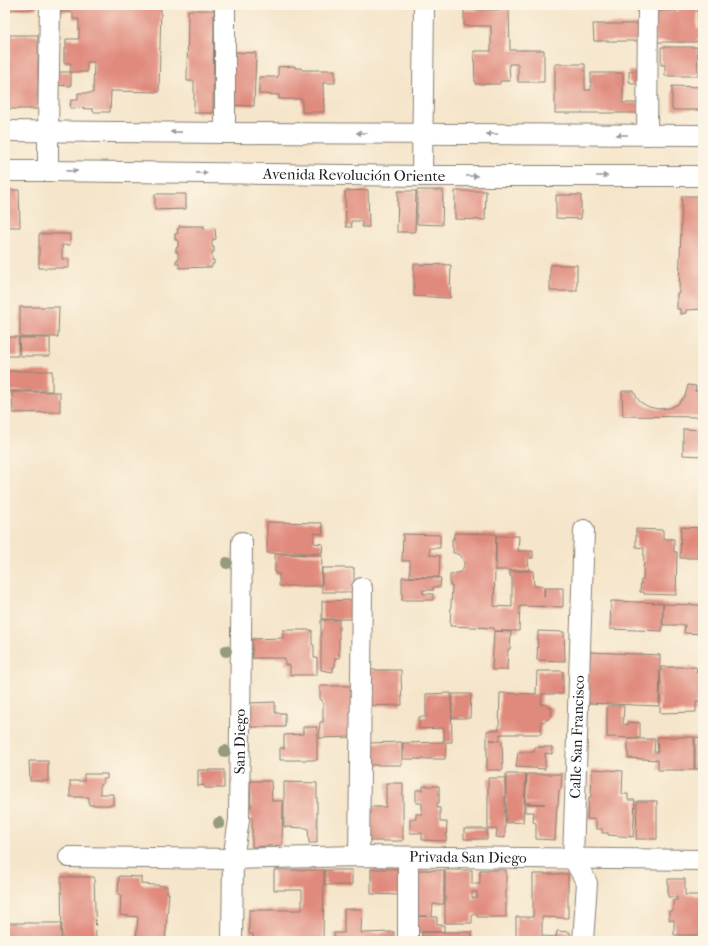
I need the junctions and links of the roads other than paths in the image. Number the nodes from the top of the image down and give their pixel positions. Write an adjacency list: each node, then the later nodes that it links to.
1 (50, 5): 6 (street)
2 (424, 5): 8 (street)
3 (648, 5): 9 (street)
4 (225, 7): 7 (street)
5 (5, 130): 6 (street)
6 (48, 130): 7 (street, one-way to 6); 12 (street)
7 (225, 133): 8 (street, one-way to 7)
8 (423, 133): 9 (street, one-way to 8); 13 (street)
9 (647, 135): 10 (street)
10 (703, 135)
11 (5, 171): 12 (street, Avenida Revolución Oriente)
12 (48, 171): 13 (street, Avenida Revolución Oriente, one-way to 13)
13 (422, 176): 14 (street, Avenida Revolución Oriente, one-way to 14)
14 (703, 176)
15 (584, 530): 21 (street, Calle San Francisco)
16 (242, 542): 22 (street, San Diego)
17 (362, 588): 18 (street)
18 (359, 856): 20 (street, Privada San Diego); 22 (street, Privada San Diego)
19 (69, 857): 22 (street, Privada San Diego)
20 (408, 857): 21 (street, Privada San Diego); 25 (street)
21 (573, 858): 23 (street, Privada San Diego); 26 (street)
22 (233, 859): 24 (street, San Diego)
23 (703, 860)
24 (232, 941)
25 (408, 941)
26 (583, 941)

